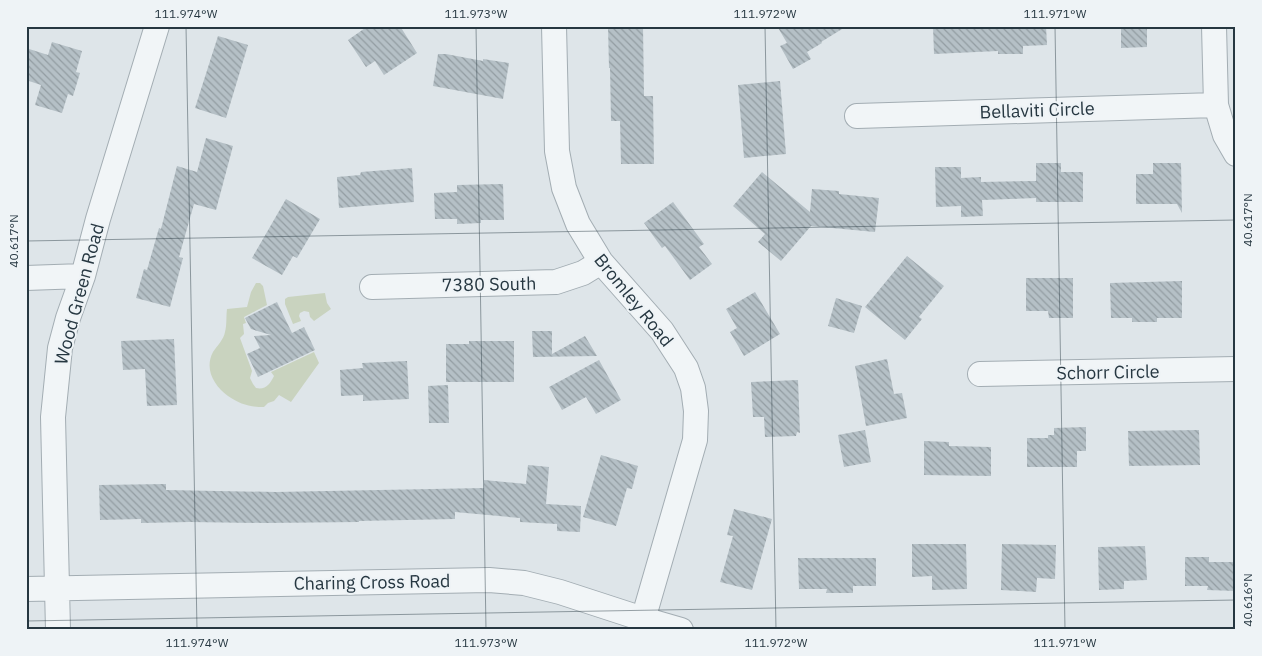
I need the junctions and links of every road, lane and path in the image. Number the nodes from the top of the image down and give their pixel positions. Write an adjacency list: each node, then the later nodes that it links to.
1 (157, 26): 8 (street, Wood Green Road)
2 (554, 26): 7 (street, Bromley Road)
3 (1214, 26): 4 (street)
4 (1216, 104): 5 (street, Bellaviti Circle); 6 (street)
5 (858, 116)
6 (1236, 154)
7 (601, 262): 10 (street, 7380 South); 15 (street, Bromley Road)
8 (83, 276): 9 (street); 13 (street, Wood Green Road)
9 (26, 278)
10 (372, 287)
11 (1236, 369): 12 (street, Schorr Circle)
12 (980, 374)
13 (57, 588): 14 (street, Charing Cross Road); 15 (street, Charing Cross Road); 16 (street, Wood Green Road)
14 (26, 589)
15 (642, 624): 17 (street, Charing Cross Road)
16 (58, 630)
17 (681, 630)

